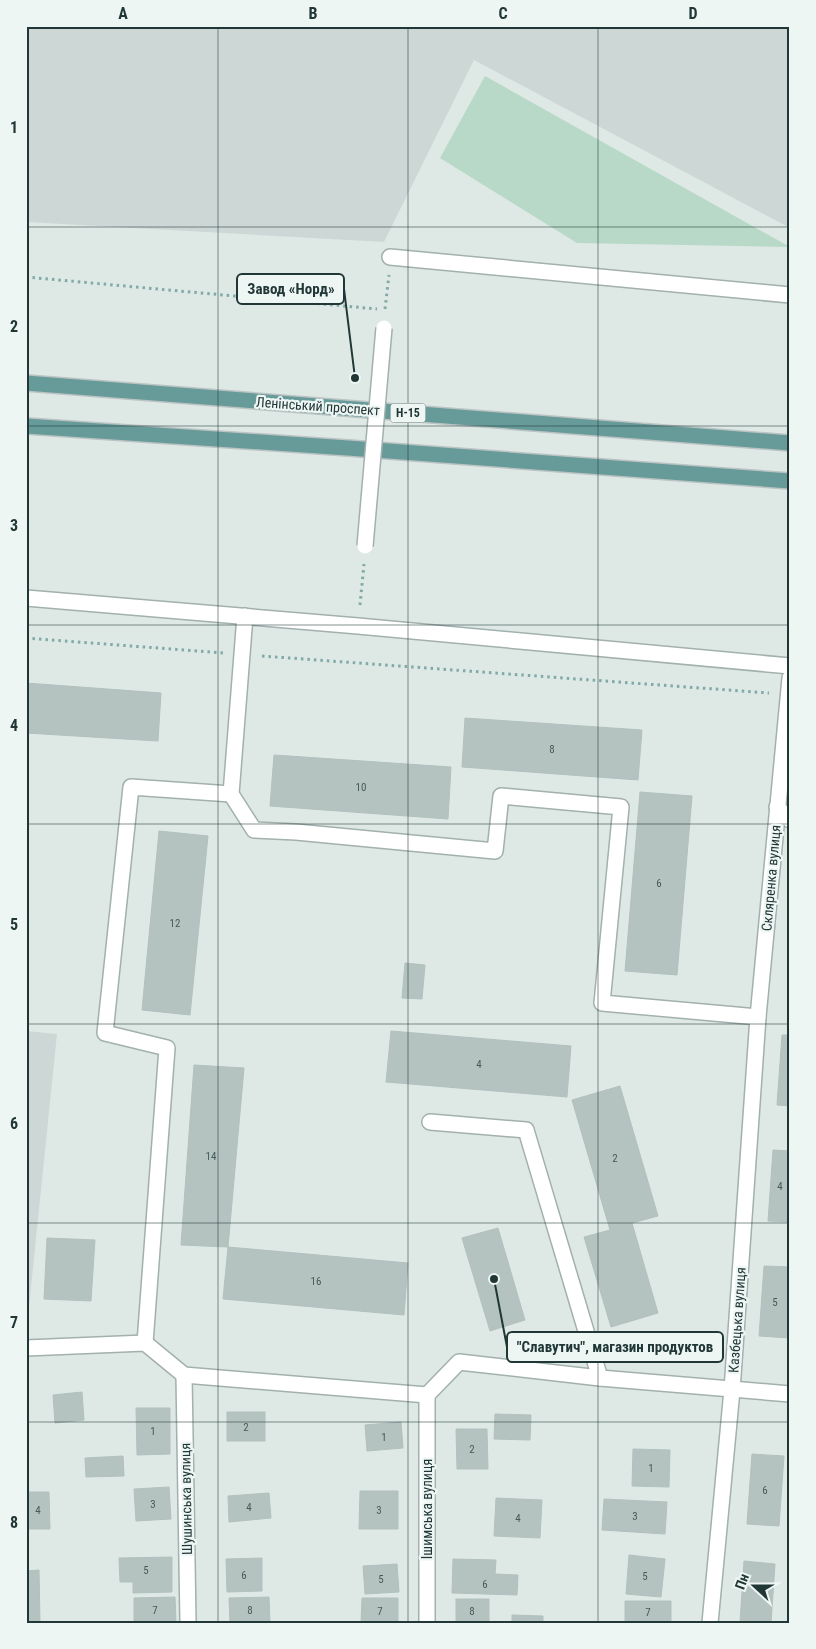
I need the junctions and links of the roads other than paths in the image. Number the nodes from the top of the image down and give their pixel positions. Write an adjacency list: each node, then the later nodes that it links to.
1 (390, 257): 2 (street)
2 (790, 295)
3 (384, 328): 8 (street, bridge)
4 (26, 384): 6 (main road, Ленінський проспект / Н-15)
5 (26, 426): 7 (main road)
6 (790, 443)
7 (790, 481)
8 (365, 546)
9 (26, 598): 10 (street)
10 (245, 616): 11 (street); 13 (street)
11 (790, 666)
12 (790, 678): 14 (street, Скляренка вулиця)
13 (231, 794): 16 (street); 18 (street)
14 (777, 808): 15 (street); 16 (street, Скляренка вулиця)
15 (790, 820)
16 (758, 1017): 22 (street, Казбецька вулиця)
17 (430, 1122): 21 (street)
18 (145, 1343): 19 (street); 20 (street)
19 (26, 1348)
20 (184, 1375): 24 (street); 25 (street, Шушинська вулиця)
21 (600, 1378): 22 (street); 24 (street)
22 (732, 1390): 23 (street); 27 (street, Казбецька вулиця)
23 (790, 1394)
24 (427, 1395): 26 (street, Ішимська вулиця)
25 (188, 1623)
26 (427, 1623)
27 (710, 1623)

